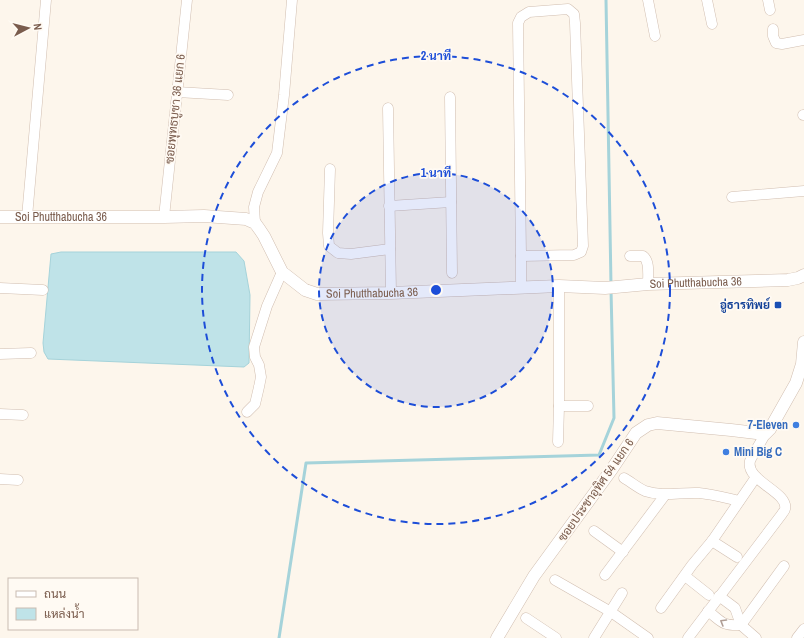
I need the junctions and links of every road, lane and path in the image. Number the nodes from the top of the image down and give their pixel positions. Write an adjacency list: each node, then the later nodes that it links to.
1 (46, 0): 20 (street)
2 (187, 0): 10 (street, ซอยพุทธบูชา 36 แยก 6)
3 (292, 0): 22 (street)
4 (648, 0): 8 (street)
5 (707, 0): 6 (street)
6 (712, 24)
7 (773, 29): 9 (street)
8 (655, 36)
9 (804, 40)
10 (177, 92): 11 (street); 21 (street, ซอยพุทธบูชา 36 แยก 6)
11 (228, 95)
12 (450, 97): 17 (street)
13 (388, 108): 18 (street)
14 (330, 169): 23 (street)
15 (804, 191): 16 (street)
16 (732, 197)
17 (451, 202): 18 (street); 27 (street)
18 (390, 206): 23 (street)
19 (0, 217): 20 (street, Soi Phutthabucha 36)
20 (27, 217): 21 (street, Soi Phutthabucha 36)
21 (164, 217): 22 (street, Soi Phutthabucha 36)
22 (255, 223): 26 (street, Soi Phutthabucha 36)
23 (390, 250): 34 (street)
24 (521, 256): 24 (street); 31 (street)
25 (630, 256): 29 (street)
26 (282, 272): 34 (street, Soi Phutthabucha 36); 40 (street)
27 (452, 273)
28 (804, 275): 29 (street, Soi Phutthabucha 36)
29 (648, 284): 30 (street, Soi Phutthabucha 36)
30 (559, 286): 31 (street, Soi Phutthabucha 36); 38 (street)
31 (521, 287): 34 (street, Soi Phutthabucha 36)
32 (0, 288): 33 (street)
33 (43, 290)
34 (391, 293)
35 (804, 342): 43 (street)
36 (31, 353): 37 (street)
37 (0, 354)
38 (559, 406): 39 (street); 44 (street)
39 (588, 406)
40 (247, 412)
41 (0, 414): 42 (street)
42 (23, 415)
43 (766, 434): 45 (street); 67 (street, ซอยประชาอุทิศ 54 แยก 6)
44 (558, 442)
45 (756, 477): 50 (street); 60 (street)
46 (624, 478): 49 (street)
47 (0, 480): 48 (street)
48 (18, 480)
49 (665, 494): 50 (street); 53 (street)
50 (739, 501): 52 (street)
51 (594, 531): 53 (street)
52 (712, 541): 54 (street); 57 (street)
53 (623, 552): 56 (street)
54 (737, 557)
55 (784, 566): 65 (street)
56 (605, 575)
57 (685, 576): 60 (street); 61 (street)
58 (555, 580): 63 (street)
59 (622, 593): 63 (street)
60 (714, 596): 62 (street); 65 (street)
61 (661, 608)
62 (708, 611): 65 (street, one-way to 62); 71 (street)
63 (611, 612): 69 (street); 70 (street)
64 (526, 618): 68 (street)
65 (741, 625): 72 (street)
66 (804, 629): 73 (street)
67 (497, 638)
68 (556, 638)
69 (594, 638)
70 (648, 638)
71 (688, 638)
72 (756, 638)
73 (797, 638)

